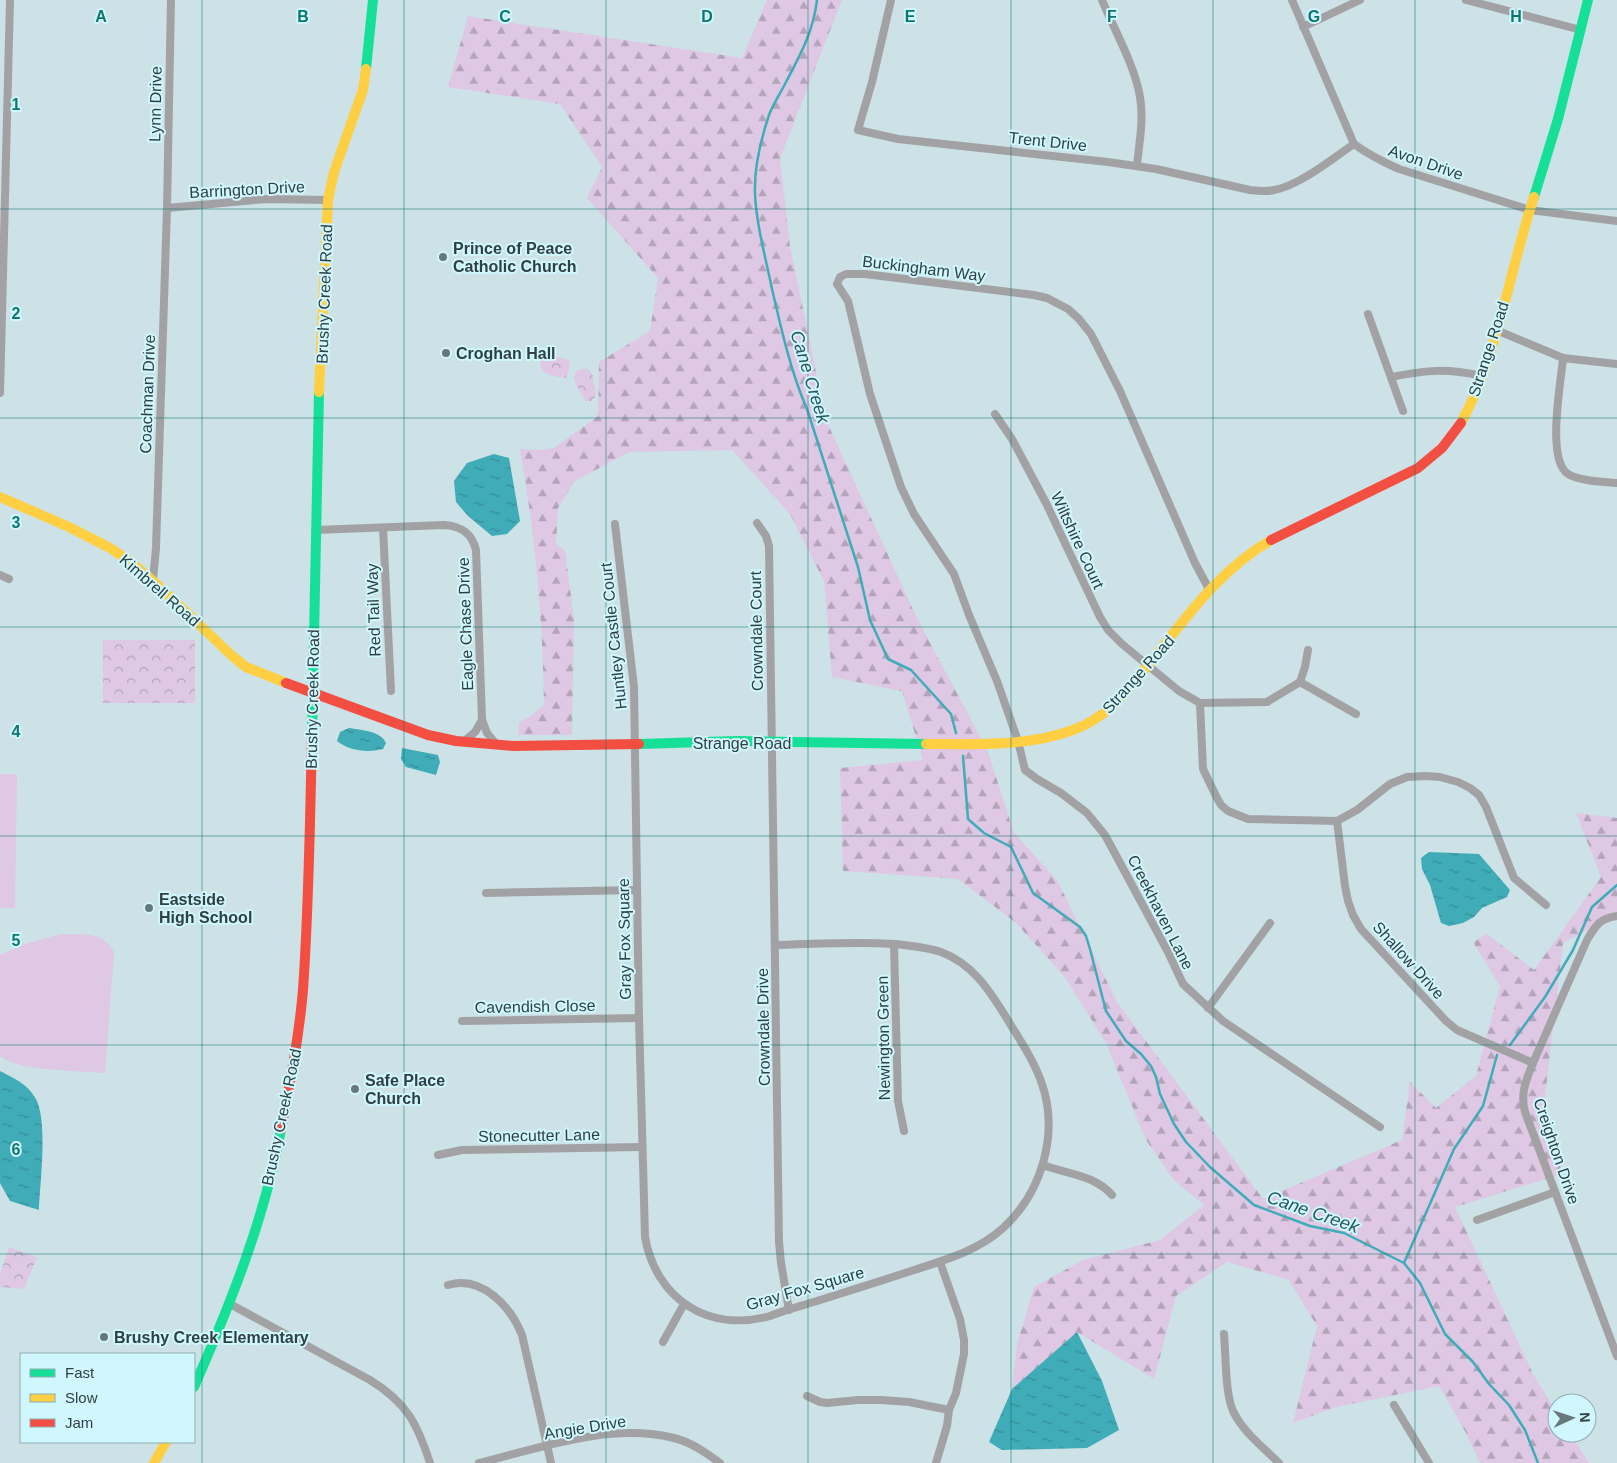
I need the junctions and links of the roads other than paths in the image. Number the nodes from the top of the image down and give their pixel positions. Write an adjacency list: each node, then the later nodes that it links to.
1 (10, 0): 24 (street)
2 (171, 0): 15 (street, Lynn Drive)
3 (373, 0): 14 (street, Brushy Creek Road)
4 (891, 0): 13 (street, Trent Drive)
5 (1102, 0): 13 (street)
6 (1292, 0): 10 (street)
7 (1360, 0): 10 (street)
8 (1466, 0): 11 (street)
9 (1588, 0): 11 (street, Strange Road)
10 (1303, 27): 12 (street)
11 (1581, 30): 16 (street, Strange Road)
12 (1354, 144): 13 (street, Trent Drive); 16 (street, Avon Drive)
13 (1137, 166)
14 (328, 200): 15 (street, Barrington Drive); 32 (street, Brushy Creek Road)
15 (167, 208): 35 (street, Coachman Drive)
16 (1530, 210): 17 (street, Avon Drive); 19 (street, Strange Road)
17 (1617, 221)
18 (1368, 314): 23 (street)
19 (1496, 330): 20 (street); 22 (street, Strange Road)
20 (1564, 358): 21 (street); 27 (street)
21 (1617, 364)
22 (1482, 376): 23 (street); 36 (street, Strange Road)
23 (1391, 377): 25 (street)
24 (0, 393)
25 (1404, 411)
26 (995, 414): 38 (street, Wiltshire Court)
27 (1617, 483)
28 (0, 497): 35 (street, Kimbrell Road)
29 (757, 523): 47 (street, Crowndale Court)
30 (615, 524): 49 (street, Huntley Castle Court)
31 (384, 528): 32 (street, Eagle Chase Drive); 40 (street, Red Tail Way); 44 (street, Eagle Chase Drive)
32 (316, 530): 41 (street, Brushy Creek Road)
33 (0, 575): 34 (street)
34 (9, 579)
35 (153, 580): 41 (street, Kimbrell Road)
36 (1210, 591): 38 (street, Strange Road); 45 (street, Buckingham Way)
37 (1308, 650): 39 (street)
38 (1149, 665): 42 (street, Wiltshire Court); 45 (street, Strange Road)
39 (1300, 682): 42 (street); 43 (street)
40 (391, 690)
41 (311, 693): 46 (street, Strange Road); 72 (street, Brushy Creek Road)
42 (1200, 703): 50 (street)
43 (1356, 714)
44 (482, 720): 46 (street); 48 (street, Eagle Chase Drive)
45 (1018, 741): 47 (street, Strange Road); 58 (street, Creekhaven Lane)
46 (463, 742): 48 (street, Strange Road)
47 (771, 742): 49 (street, Strange Road); 57 (street, Crowndale Drive)
48 (496, 745): 49 (street, Strange Road)
49 (636, 745): 51 (street, Gray Fox Square)
50 (1337, 821): 53 (street); 61 (street, Shallow Drive)
51 (637, 890): 52 (street); 59 (street, Gray Fox Square)
52 (486, 893)
53 (1546, 905)
54 (1617, 916): 61 (street, Creighton Drive)
55 (1270, 923): 58 (street)
56 (894, 944): 57 (street, Gray Fox Square); 63 (street, Newington Green); 66 (street, Gray Fox Square)
57 (775, 945): 74 (street, Crowndale Drive)
58 (1208, 1008): 62 (street, Creekhaven Lane)
59 (639, 1018): 60 (street, Cavendish Close); 64 (street, Gray Fox Square)
60 (462, 1021)
61 (1533, 1063): 67 (street, Creighton Drive)
62 (1380, 1127)
63 (904, 1131)
64 (642, 1147): 65 (street, Stonecutter Lane); 73 (street, Gray Fox Square)
65 (438, 1155)
66 (1043, 1165): 68 (street); 70 (street, Gray Fox Square)
67 (1555, 1192): 69 (street); 77 (street, Creighton Drive)
68 (1112, 1195)
69 (1477, 1220)
70 (940, 1262): 74 (street, Gray Fox Square); 81 (street)
71 (448, 1285): 83 (street)
72 (230, 1304): 78 (street, Brushy Creek Road); 85 (street)
73 (684, 1304): 74 (street, Gray Fox Square); 76 (street)
74 (789, 1310)
75 (1224, 1334): 90 (street)
76 (663, 1342)
77 (1617, 1356)
78 (195, 1385)
79 (807, 1396): 81 (street)
80 (1394, 1405): 91 (street)
81 (949, 1410): 89 (street)
82 (165, 1443): 84 (street)
83 (547, 1446): 86 (street, Angie Drive); 87 (street); 88 (street, Angie Drive)
84 (154, 1463)
85 (430, 1463)
86 (479, 1463)
87 (551, 1463)
88 (720, 1463)
89 (936, 1463)
90 (1279, 1463)
91 (1429, 1463)

